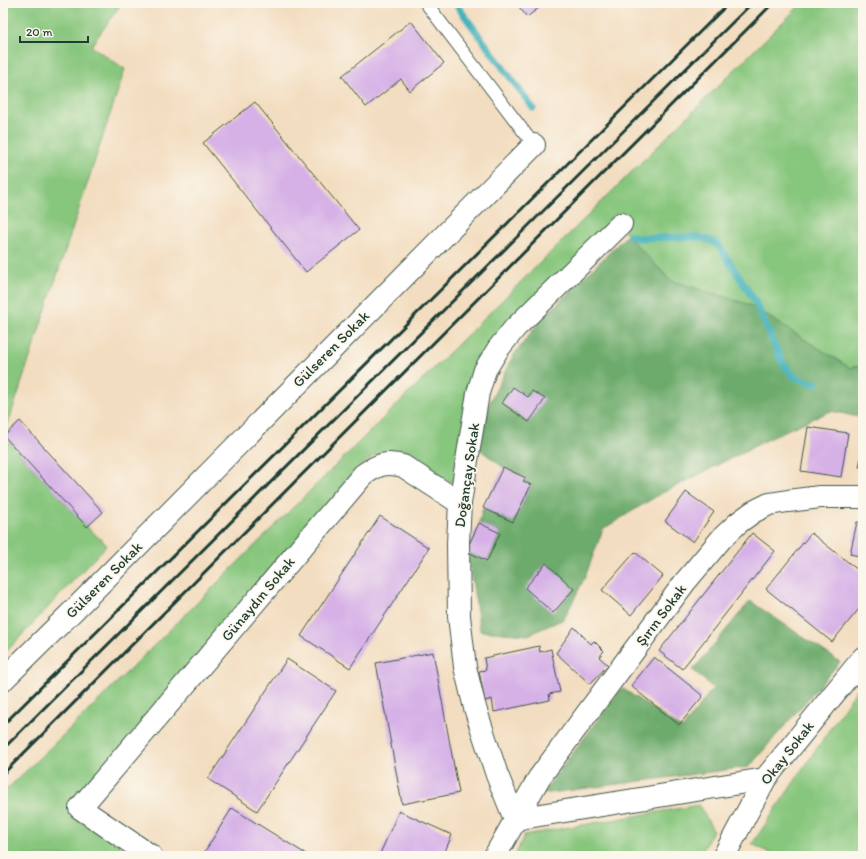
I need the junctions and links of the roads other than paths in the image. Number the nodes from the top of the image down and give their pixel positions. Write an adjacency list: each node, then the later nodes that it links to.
1 (426, 3): 2 (lane, Gülseren Sokak)
2 (534, 145): 7 (street, Gülseren Sokak)
3 (621, 224): 5 (street, Doğançay Sokak)
4 (863, 497): 9 (street, Şırın Sokak)
5 (460, 504): 9 (street, Doğançay Sokak); 10 (street, Günaydın Sokak)
6 (860, 667): 8 (street, Okay Sokak)
7 (3, 680)
8 (765, 779): 9 (street); 12 (street, Okay Sokak)
9 (515, 819): 11 (street, Şırın Sokak)
10 (151, 856)
11 (495, 856)
12 (724, 856)

